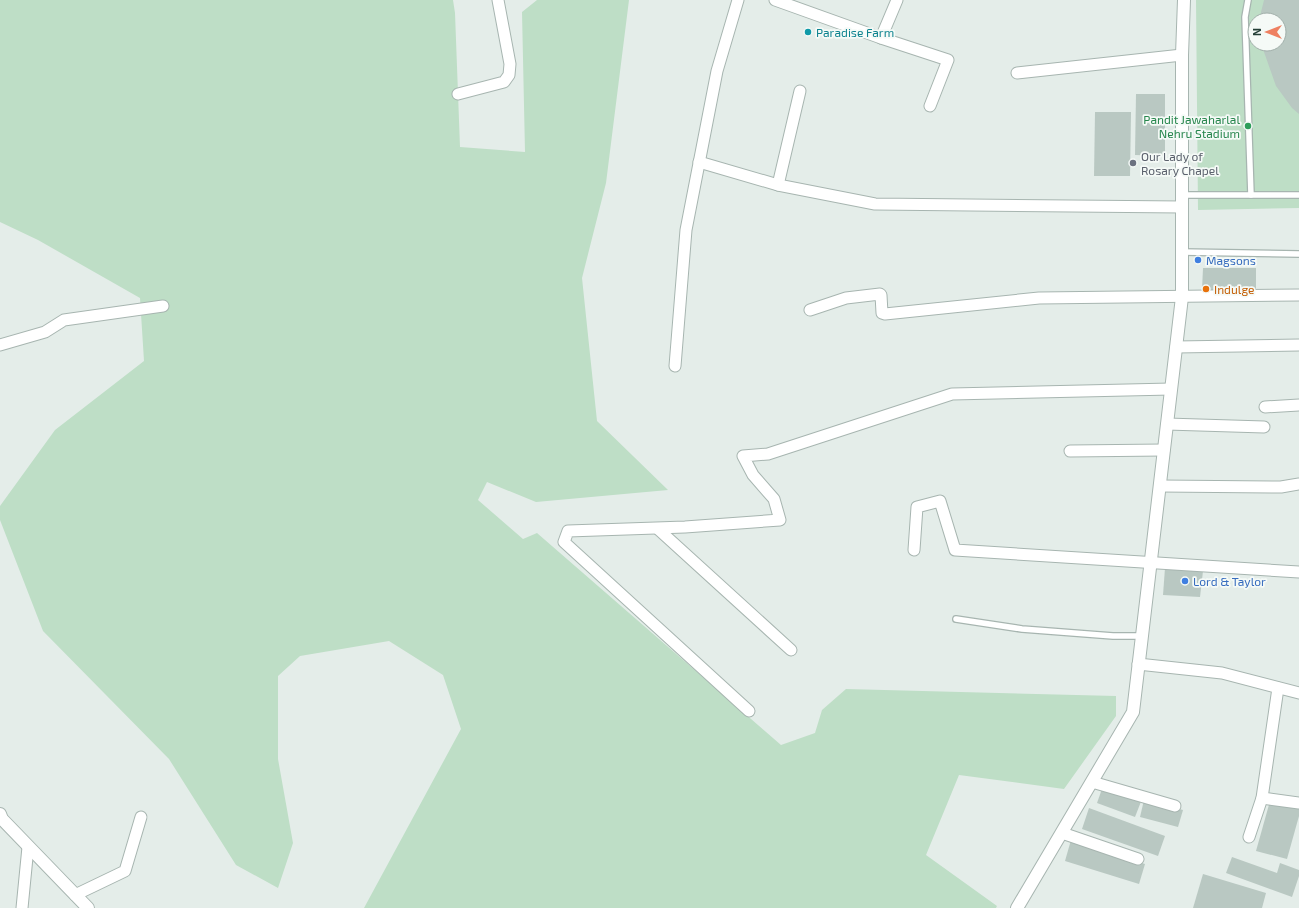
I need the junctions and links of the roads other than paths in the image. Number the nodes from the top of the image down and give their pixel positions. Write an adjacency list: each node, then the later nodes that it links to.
1 (498, 0): 11 (street)
2 (738, 0): 13 (street)
3 (775, 0): 7 (street)
4 (896, 0): 7 (street)
5 (1184, 0): 8 (street)
6 (1248, 0): 15 (lane)
7 (880, 38): 12 (street)
8 (1182, 55): 9 (street); 17 (street)
9 (1017, 73)
10 (800, 90): 14 (street)
11 (458, 94)
12 (930, 106)
13 (699, 162): 14 (street); 27 (street)
14 (778, 185): 17 (street)
15 (1251, 195): 16 (lane); 17 (lane)
16 (1299, 195)
17 (1182, 201): 18 (street)
18 (1182, 252): 19 (lane); 21 (street)
19 (1299, 254)
20 (1299, 295): 21 (street)
21 (1182, 297): 23 (street); 26 (street)
22 (163, 306): 24 (street)
23 (810, 310)
24 (0, 345)
25 (1299, 345): 26 (street)
26 (1176, 347): 28 (street)
27 (675, 366)
28 (1171, 389): 31 (street); 37 (street)
29 (1299, 405): 30 (street)
30 (1265, 407)
31 (1167, 424): 32 (street); 33 (street)
32 (1264, 427)
33 (1164, 450): 34 (street); 36 (street)
34 (1070, 451)
35 (1299, 484): 36 (street)
36 (1160, 486): 39 (street)
37 (658, 529): 43 (street); 47 (street)
38 (914, 550): 39 (street)
39 (1150, 562): 40 (street); 42 (street)
40 (1299, 572)
41 (956, 619): 42 (lane)
42 (1142, 636): 44 (street)
43 (791, 650)
44 (1138, 664): 45 (street); 48 (street)
45 (1278, 688): 46 (street); 49 (street)
46 (1299, 693)
47 (749, 711)
48 (1092, 782): 51 (street); 54 (street)
49 (1262, 798): 50 (street); 55 (street)
50 (1299, 803)
51 (1175, 806)
52 (141, 817): 58 (street)
53 (1, 818): 56 (street)
54 (1062, 833): 57 (street); 61 (street)
55 (1249, 837)
56 (28, 847): 58 (street); 59 (street)
57 (1138, 859)
58 (75, 895): 60 (street)
59 (22, 908)
60 (88, 908)
61 (1018, 908)

